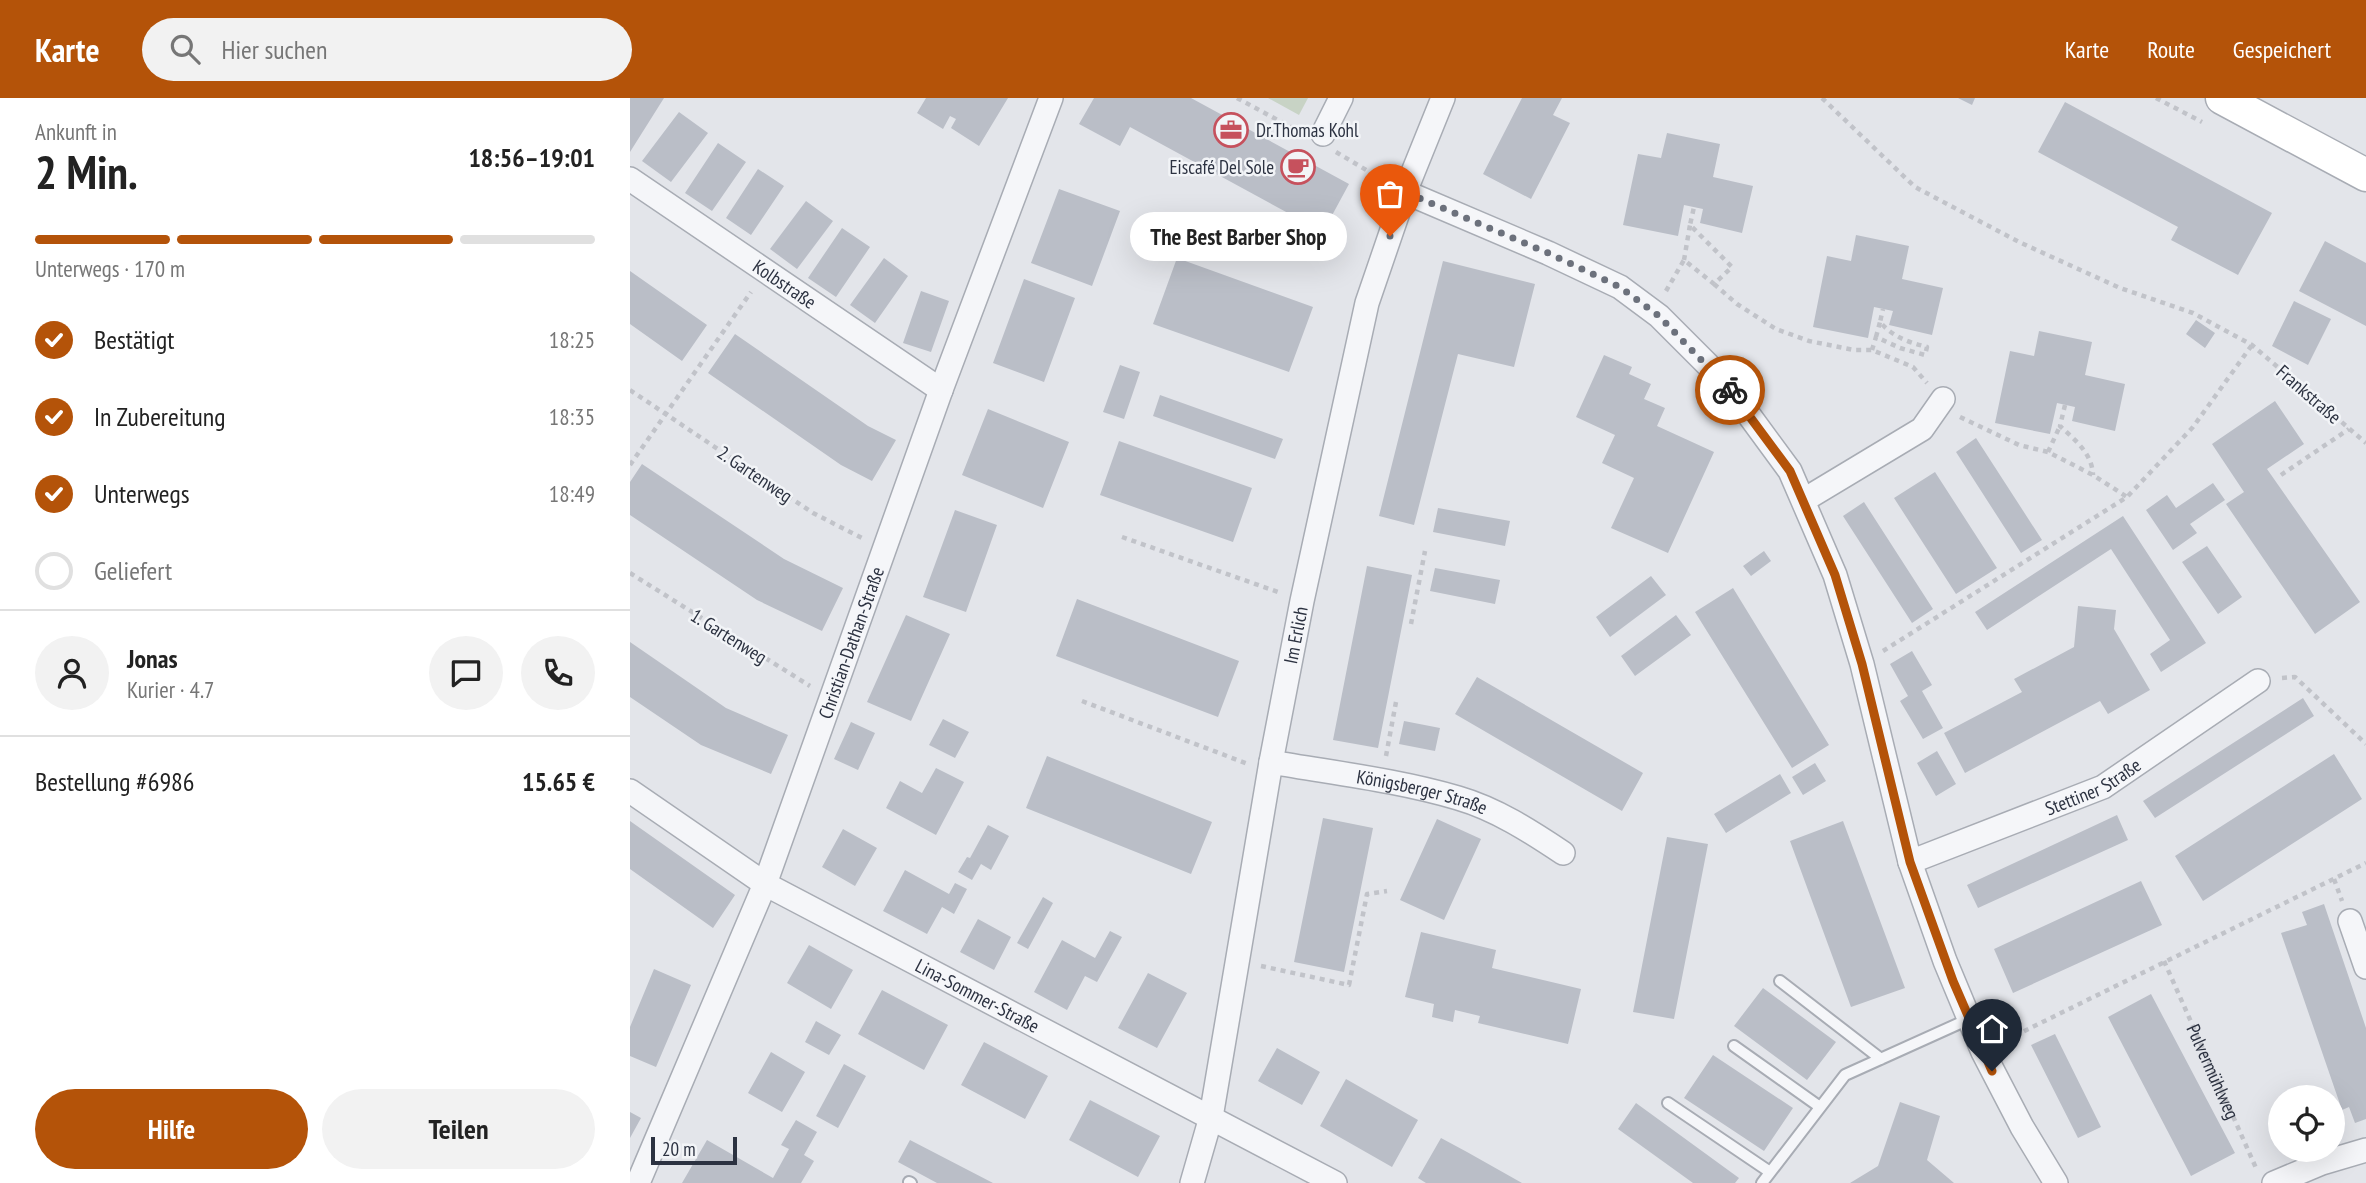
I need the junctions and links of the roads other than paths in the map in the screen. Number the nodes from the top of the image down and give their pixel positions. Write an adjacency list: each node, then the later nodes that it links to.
1 (1051, 98): 9 (street, Christian-Dathan-Straße)
2 (1341, 98): 5 (street)
3 (1443, 98): 8 (street, Im Erlich)
4 (2222, 98): 6 (main road)
5 (1323, 134)
6 (2366, 175)
7 (630, 179): 9 (street, Kolbstraße)
8 (1405, 192): 11 (street); 13 (street, Im Erlich)
9 (941, 390): 17 (street, Christian-Dathan-Straße)
10 (1943, 399): 11 (street)
11 (1804, 500): 16 (street)
12 (2258, 681): 16 (street, Stettiner Straße)
13 (1271, 767): 15 (street, Königsberger Straße); 26 (street, Im Erlich)
14 (630, 791): 17 (street, Lina-Sommer-Straße)
15 (1563, 853)
16 (1910, 862): 21 (street)
17 (765, 884): 26 (street, Lina-Sommer-Straße); 30 (street, Christian-Dathan-Straße)
18 (2350, 920): 19 (street)
19 (2366, 967)
20 (1780, 981): 23 (lane)
21 (1969, 1019): 23 (lane); 34 (street)
22 (1734, 1046): 25 (lane)
23 (1881, 1059): 25 (lane)
24 (1668, 1103): 28 (lane)
25 (1821, 1107): 28 (lane)
26 (1211, 1117): 31 (street, Im Erlich); 32 (street, Lina-Sommer-Straße)
27 (2366, 1150): 29 (street)
28 (1770, 1172): 33 (lane)
29 (2266, 1177)
30 (638, 1183)
31 (1192, 1183)
32 (1335, 1183)
33 (1762, 1183)
34 (2056, 1183)

